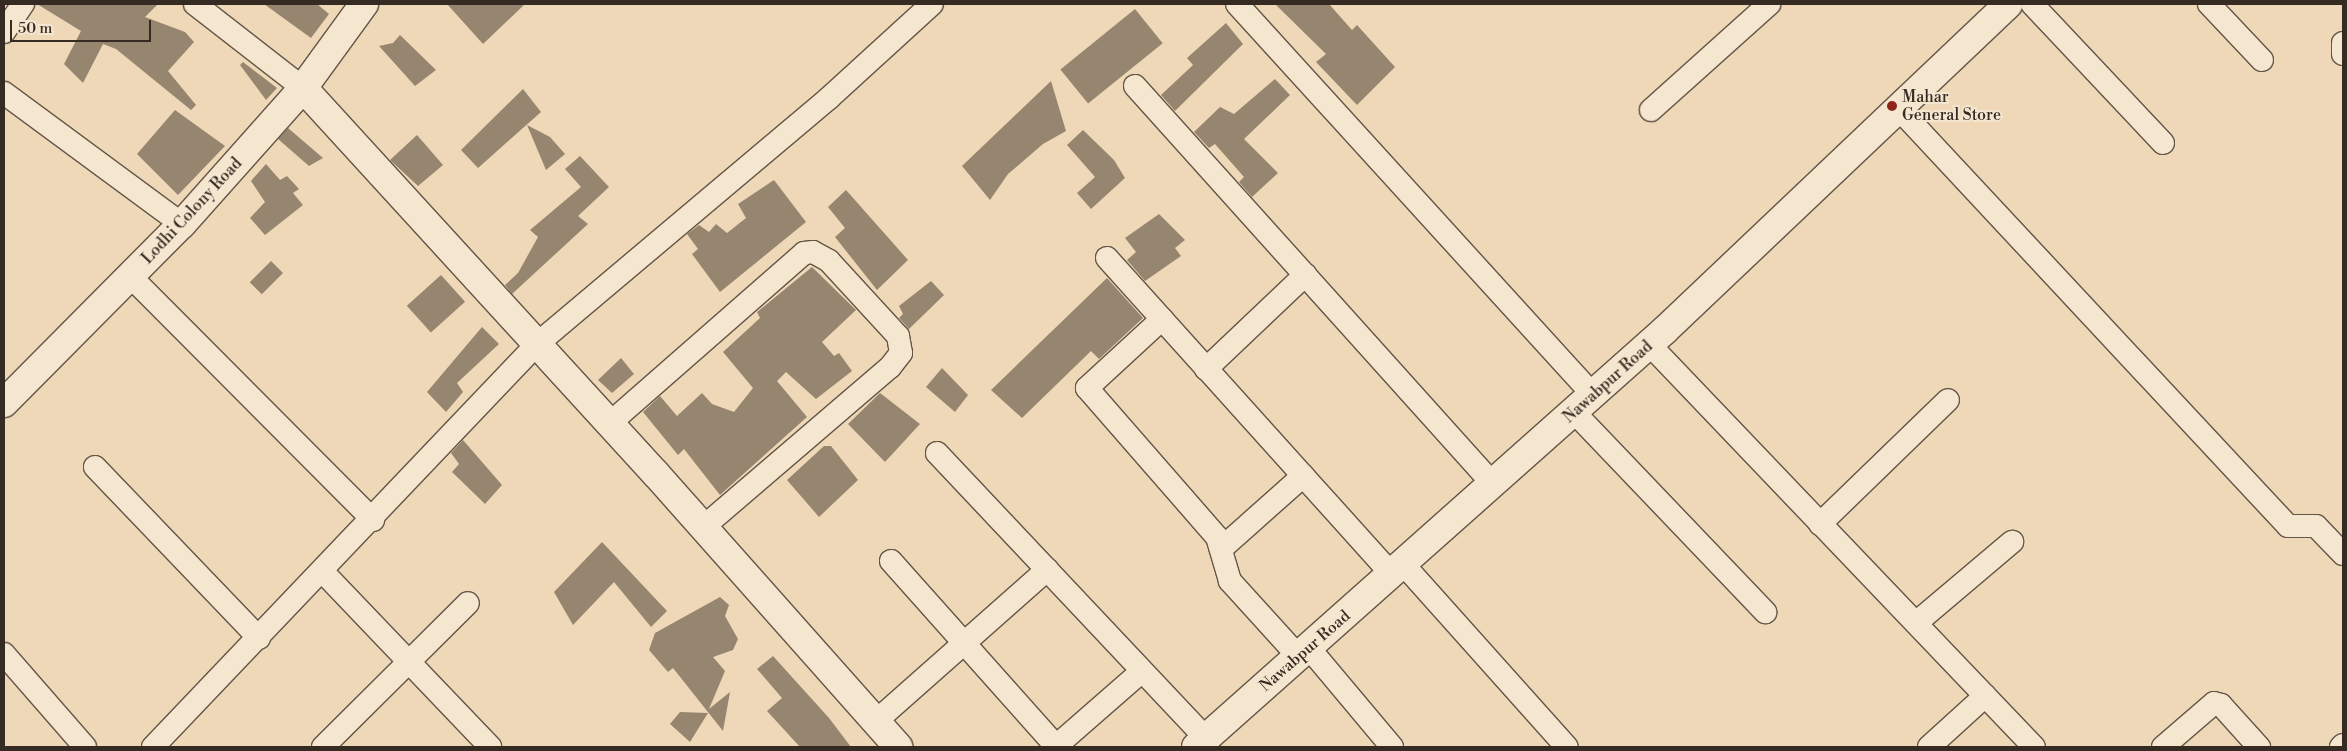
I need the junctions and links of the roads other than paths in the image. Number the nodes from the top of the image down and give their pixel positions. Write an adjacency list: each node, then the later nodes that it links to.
1 (23, 4): 10 (street)
2 (195, 4): 15 (street)
3 (364, 4): 15 (street, Lodhi Colony Road)
4 (932, 4): 25 (street)
5 (1237, 4): 30 (street)
6 (1769, 4): 18 (street)
7 (2008, 4): 17 (street, Nawabpur Road)
8 (2032, 4): 19 (street)
9 (2209, 4): 13 (street)
10 (4, 32)
11 (2343, 43): 12 (street)
12 (2343, 54)
13 (2262, 60)
14 (1135, 86): 22 (street)
15 (302, 88): 20 (street, Lodhi Colony Road); 25 (street)
16 (4, 93): 20 (street)
17 (1898, 108): 26 (street, Nawabpur Road); 41 (street)
18 (1651, 110)
19 (2162, 143)
20 (182, 224): 23 (street, Lodhi Colony Road)
21 (1107, 258): 24 (street)
22 (1305, 275): 27 (street); 35 (street)
23 (130, 278): 29 (street, Lodhi Colony Road); 36 (street)
24 (1162, 319): 27 (street); 40 (street)
25 (538, 344): 31 (street); 36 (street)
26 (1649, 344): 30 (street, Nawabpur Road); 37 (street)
27 (1206, 369): 34 (street)
28 (1948, 400): 37 (street)
29 (4, 403)
30 (1584, 403): 35 (street, Nawabpur Road); 47 (street)
31 (610, 423): 38 (street); 38 (street)
32 (937, 453): 43 (street)
33 (95, 467): 49 (street)
34 (1303, 476): 40 (street); 44 (street)
35 (1493, 484): 44 (street, Nawabpur Road)
36 (373, 520): 45 (street)
37 (1820, 524): 48 (street)
38 (703, 527): 56 (street)
39 (2012, 542): 48 (street)
40 (1221, 549): 51 (street)
41 (2343, 554)
42 (891, 561): 50 (street)
43 (1046, 570): 50 (street); 54 (street)
44 (1398, 570): 51 (street, Nawabpur Road); 65 (street)
45 (323, 572): 49 (street); 53 (street)
46 (468, 603): 53 (street)
47 (1765, 612)
48 (1916, 623): 55 (street)
49 (259, 638): 59 (street)
50 (965, 644): 56 (street); 63 (street)
51 (1304, 653): 57 (street, Nawabpur Road); 64 (street)
52 (4, 654): 58 (street)
53 (409, 662): 60 (street); 61 (street)
54 (1141, 672): 57 (street); 63 (street)
55 (1985, 696): 66 (street); 67 (street)
56 (875, 722): 62 (street)
57 (1201, 742)
58 (85, 747)
59 (153, 747)
60 (323, 747)
61 (490, 747)
62 (898, 747)
63 (1056, 747)
64 (1392, 747)
65 (1567, 747)
66 (1929, 747)
67 (2034, 747)
68 (2163, 747): 69 (street)
69 (2259, 747)

